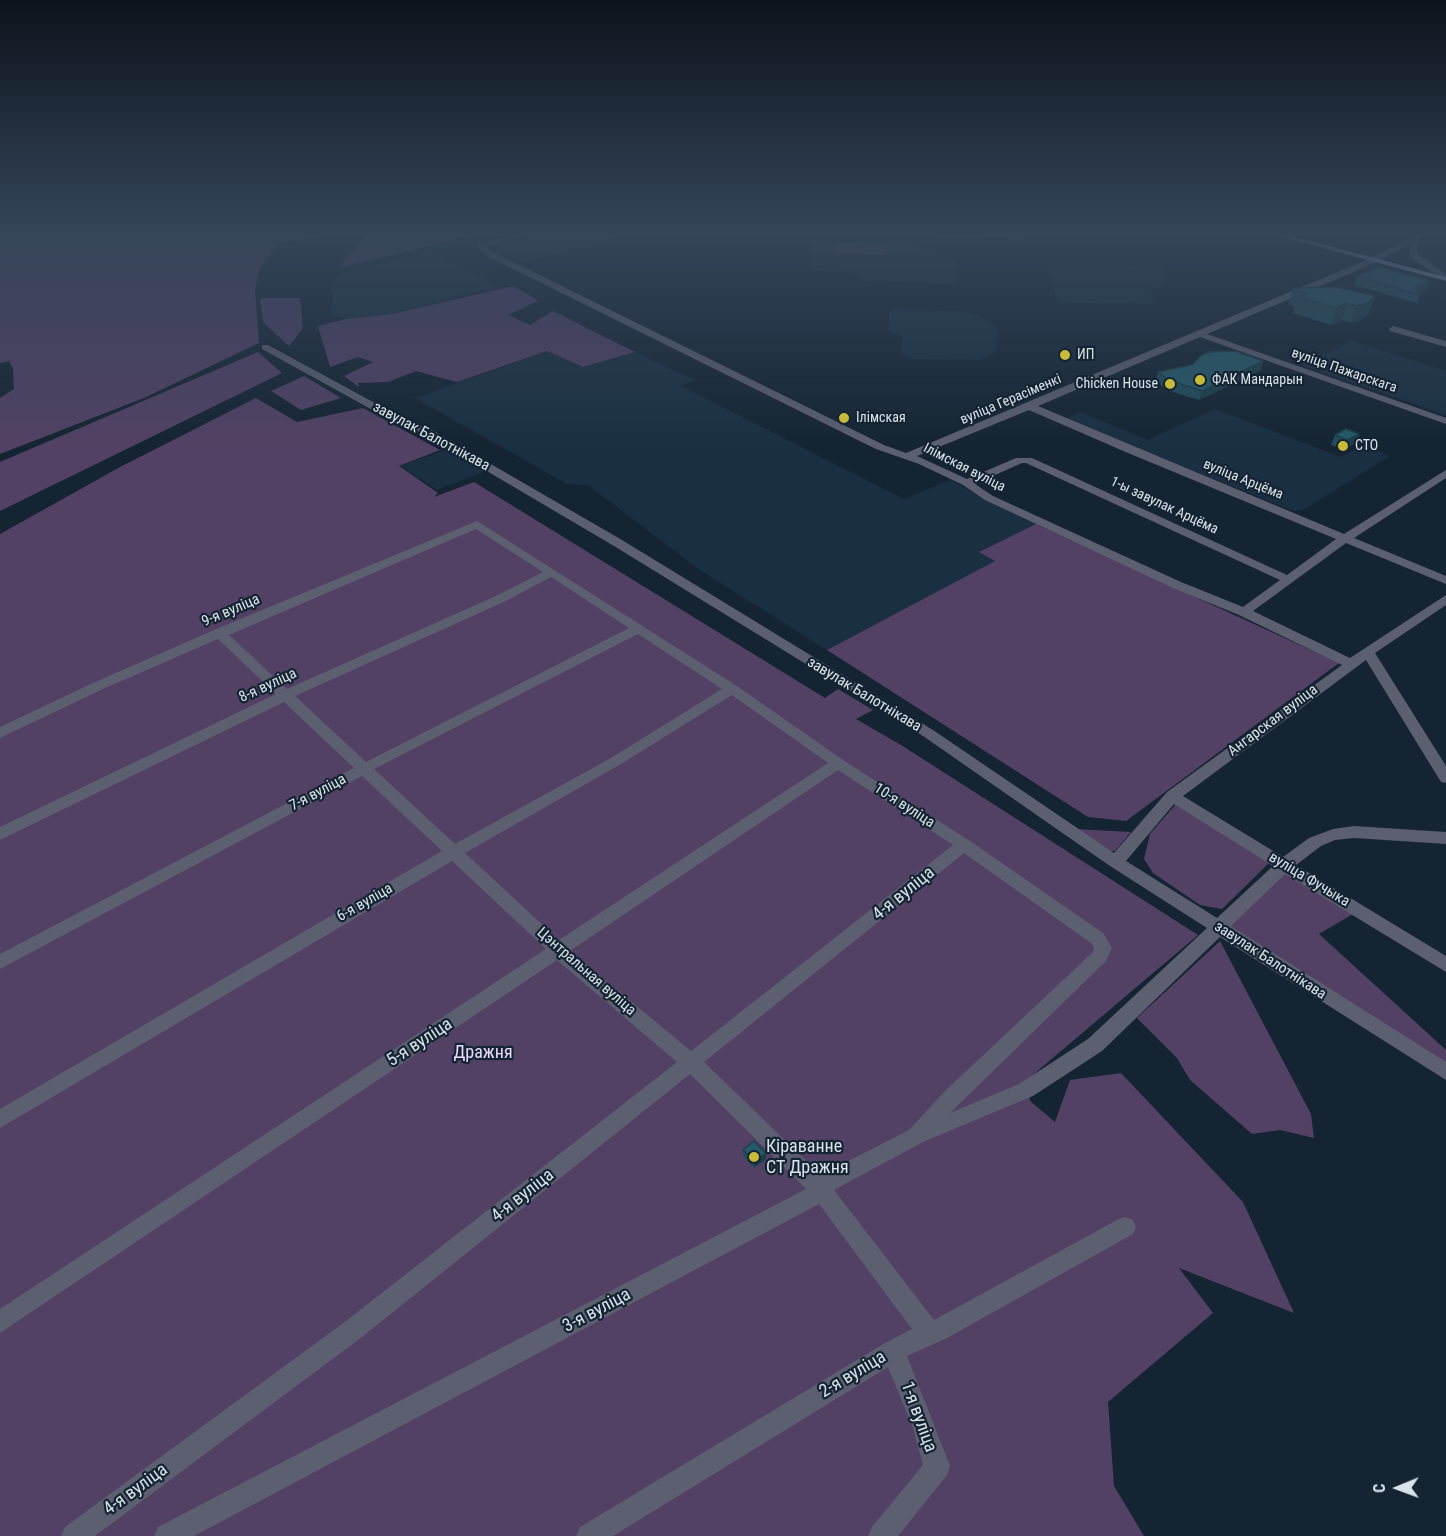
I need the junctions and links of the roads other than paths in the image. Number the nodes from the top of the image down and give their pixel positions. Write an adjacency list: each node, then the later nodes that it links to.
1 (596, 307): 9 (street, Ілімская вуліца)
2 (1264, 307): 4 (street, вуліца Герасіменкі)
3 (1393, 330): 5 (street)
4 (1199, 334): 7 (street, вуліца Герасіменкі); 8 (street, вуліца Пажарскага)
5 (1446, 344)
6 (265, 347): 34 (street, завулак Балотнікава)
7 (1029, 406): 9 (street, вуліца Герасіменкі); 13 (street, вуліца Арцёма)
8 (1446, 421)
9 (907, 456): 11 (street, Ілімская вуліца)
10 (1446, 473): 13 (street)
11 (967, 483): 15 (street, 1-ы завулак Арцёма); 18 (street, Ілімская вуліца)
12 (477, 524): 14 (street, 10-я вуліца); 20 (street, 9-я вуліца)
13 (1344, 538): 15 (street); 16 (street, вуліца Арцёма)
14 (552, 572): 19 (street, 10-я вуліца); 24 (street, 8-я вуліца)
15 (1289, 580): 18 (street)
16 (1446, 580)
17 (1446, 599): 21 (street, Ангарская вуліца)
18 (1244, 612): 22 (street, Ілімская вуліца)
19 (638, 629): 23 (street, 10-я вуліца); 27 (street, 7-я вуліца)
20 (219, 633): 24 (street, Цэнтральная вуліца); 25 (street, 9-я вуліца)
21 (1368, 652): 22 (street, Ангарская вуліца); 28 (street)
22 (1350, 664): 29 (street, Ангарская вуліца)
23 (732, 689): 26 (street, 10-я вуліца); 33 (street, 6-я вуліца)
24 (284, 696): 27 (street, Цэнтральная вуліца); 30 (street, 8-я вуліца)
25 (0, 733)
26 (838, 764): 32 (street, 10-я вуліца); 37 (street, 5-я вуліца)
27 (363, 769): 33 (street, Цэнтральная вуліца); 38 (street, 7-я вуліца)
28 (1446, 778)
29 (1172, 796): 34 (street, Ангарская вуліца); 35 (street, вуліца Фучыка)
30 (0, 834)
31 (1446, 838): 35 (street, 3-я вуліца)
32 (964, 845): 40 (street, 4-я вуліца); 43 (street, 10-я вуліца)
33 (454, 852): 37 (street, Цэнтральная вуліца); 42 (street, 6-я вуліца)
34 (1116, 862): 36 (street, завулак Балотнікава)
35 (1284, 865): 36 (street, 3-я вуліца); 39 (street, вуліца Фучыка)
36 (1220, 928): 41 (street, завулак Балотнікава); 43 (street, 3-я вуліца)
37 (560, 951): 40 (street, Цэнтральная вуліца); 46 (street, 5-я вуліца)
38 (0, 962)
39 (1446, 965)
40 (692, 1063): 44 (street, Цэнтральная вуліца); 49 (street, 4-я вуліца)
41 (1446, 1072)
42 (0, 1119)
43 (916, 1136): 44 (street, 3-я вуліца)
44 (819, 1187): 47 (street, Цэнтральная вуліца); 50 (street, 3-я вуліца)
45 (1125, 1227): 47 (street, 2-я вуліца)
46 (0, 1322)
47 (929, 1333): 48 (street, 2-я вуліца)
48 (893, 1351): 51 (street, 2-я вуліца); 52 (street, 1-я вуліца)
49 (74, 1536)
50 (167, 1536)
51 (589, 1536)
52 (882, 1536)

